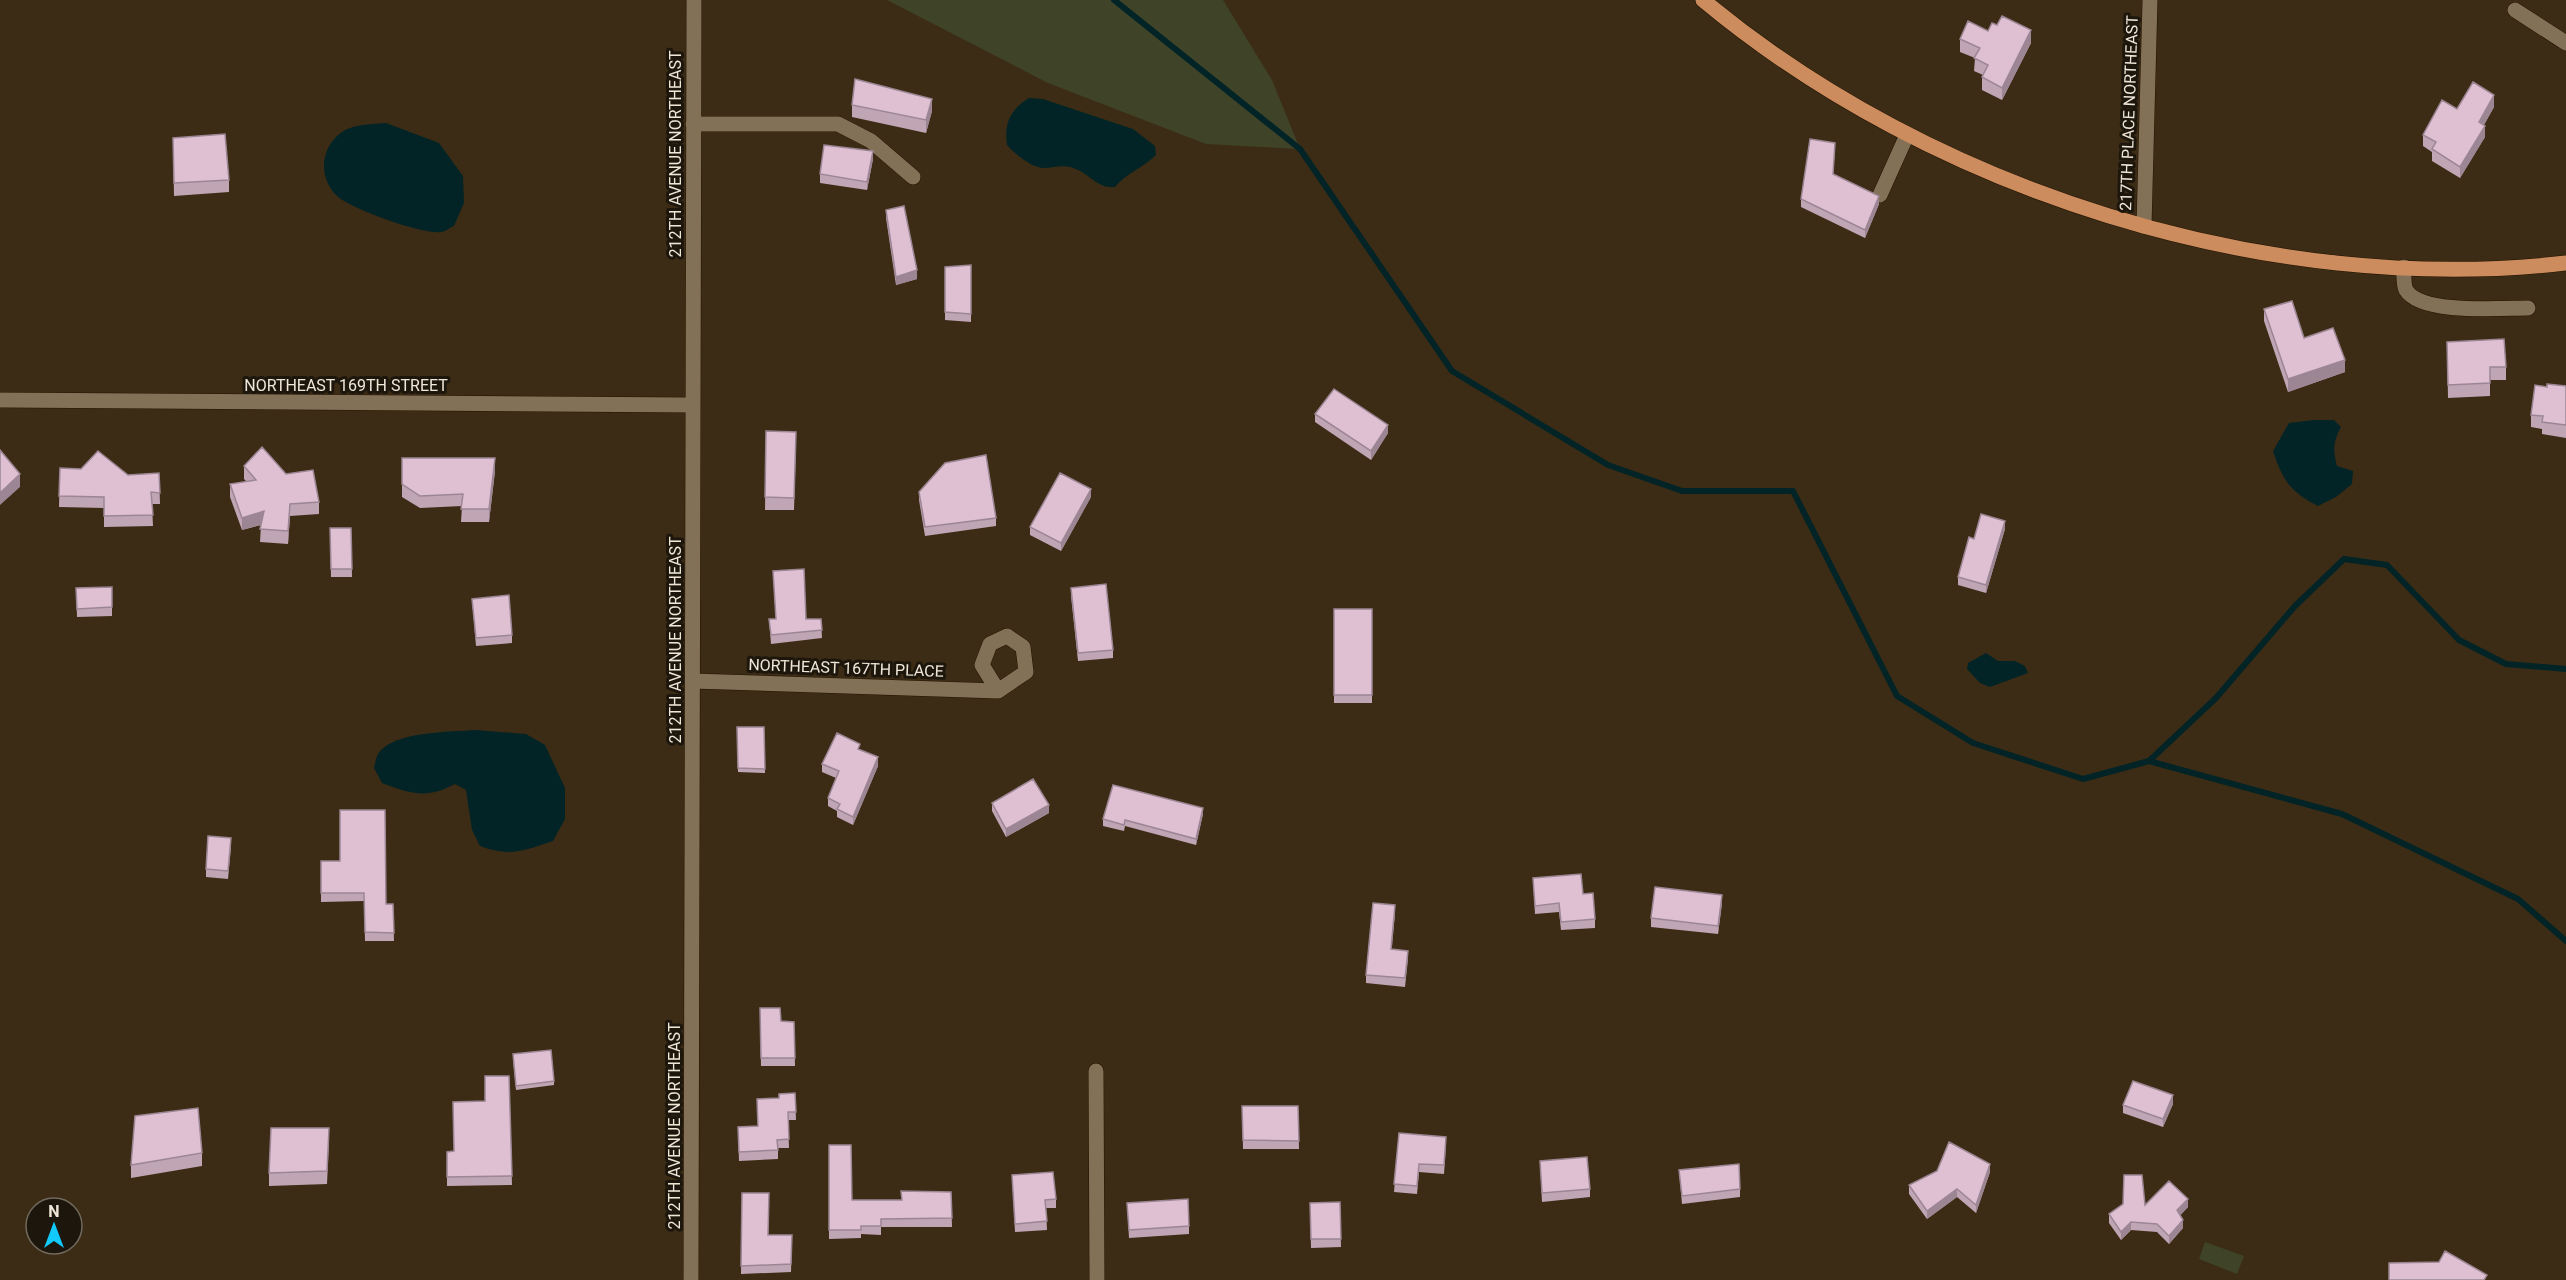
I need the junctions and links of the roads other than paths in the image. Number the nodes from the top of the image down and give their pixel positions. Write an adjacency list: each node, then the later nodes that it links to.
1 (694, 0): 6 (street, 212TH AVENUE NORTHEAST)
2 (1702, 0): 7 (main road)
3 (2150, 0): 10 (street, 217TH PLACE NORTHEAST)
4 (2515, 10): 5 (street)
5 (2566, 43)
6 (693, 124): 8 (street); 15 (street, 212TH AVENUE NORTHEAST)
7 (1907, 135): 9 (street); 10 (main road)
8 (913, 177)
9 (1880, 195)
10 (2144, 226): 12 (main road)
11 (2566, 262): 12 (main road)
12 (2404, 267): 13 (street)
13 (2528, 308)
14 (0, 400): 15 (street, NORTHEAST 169TH STREET)
15 (692, 405): 16 (street, 212TH AVENUE NORTHEAST)
16 (693, 681): 17 (street, NORTHEAST 167TH PLACE); 19 (street, 212TH AVENUE NORTHEAST)
17 (998, 691)
18 (1096, 1071): 20 (street)
19 (691, 1280)
20 (1097, 1280)

